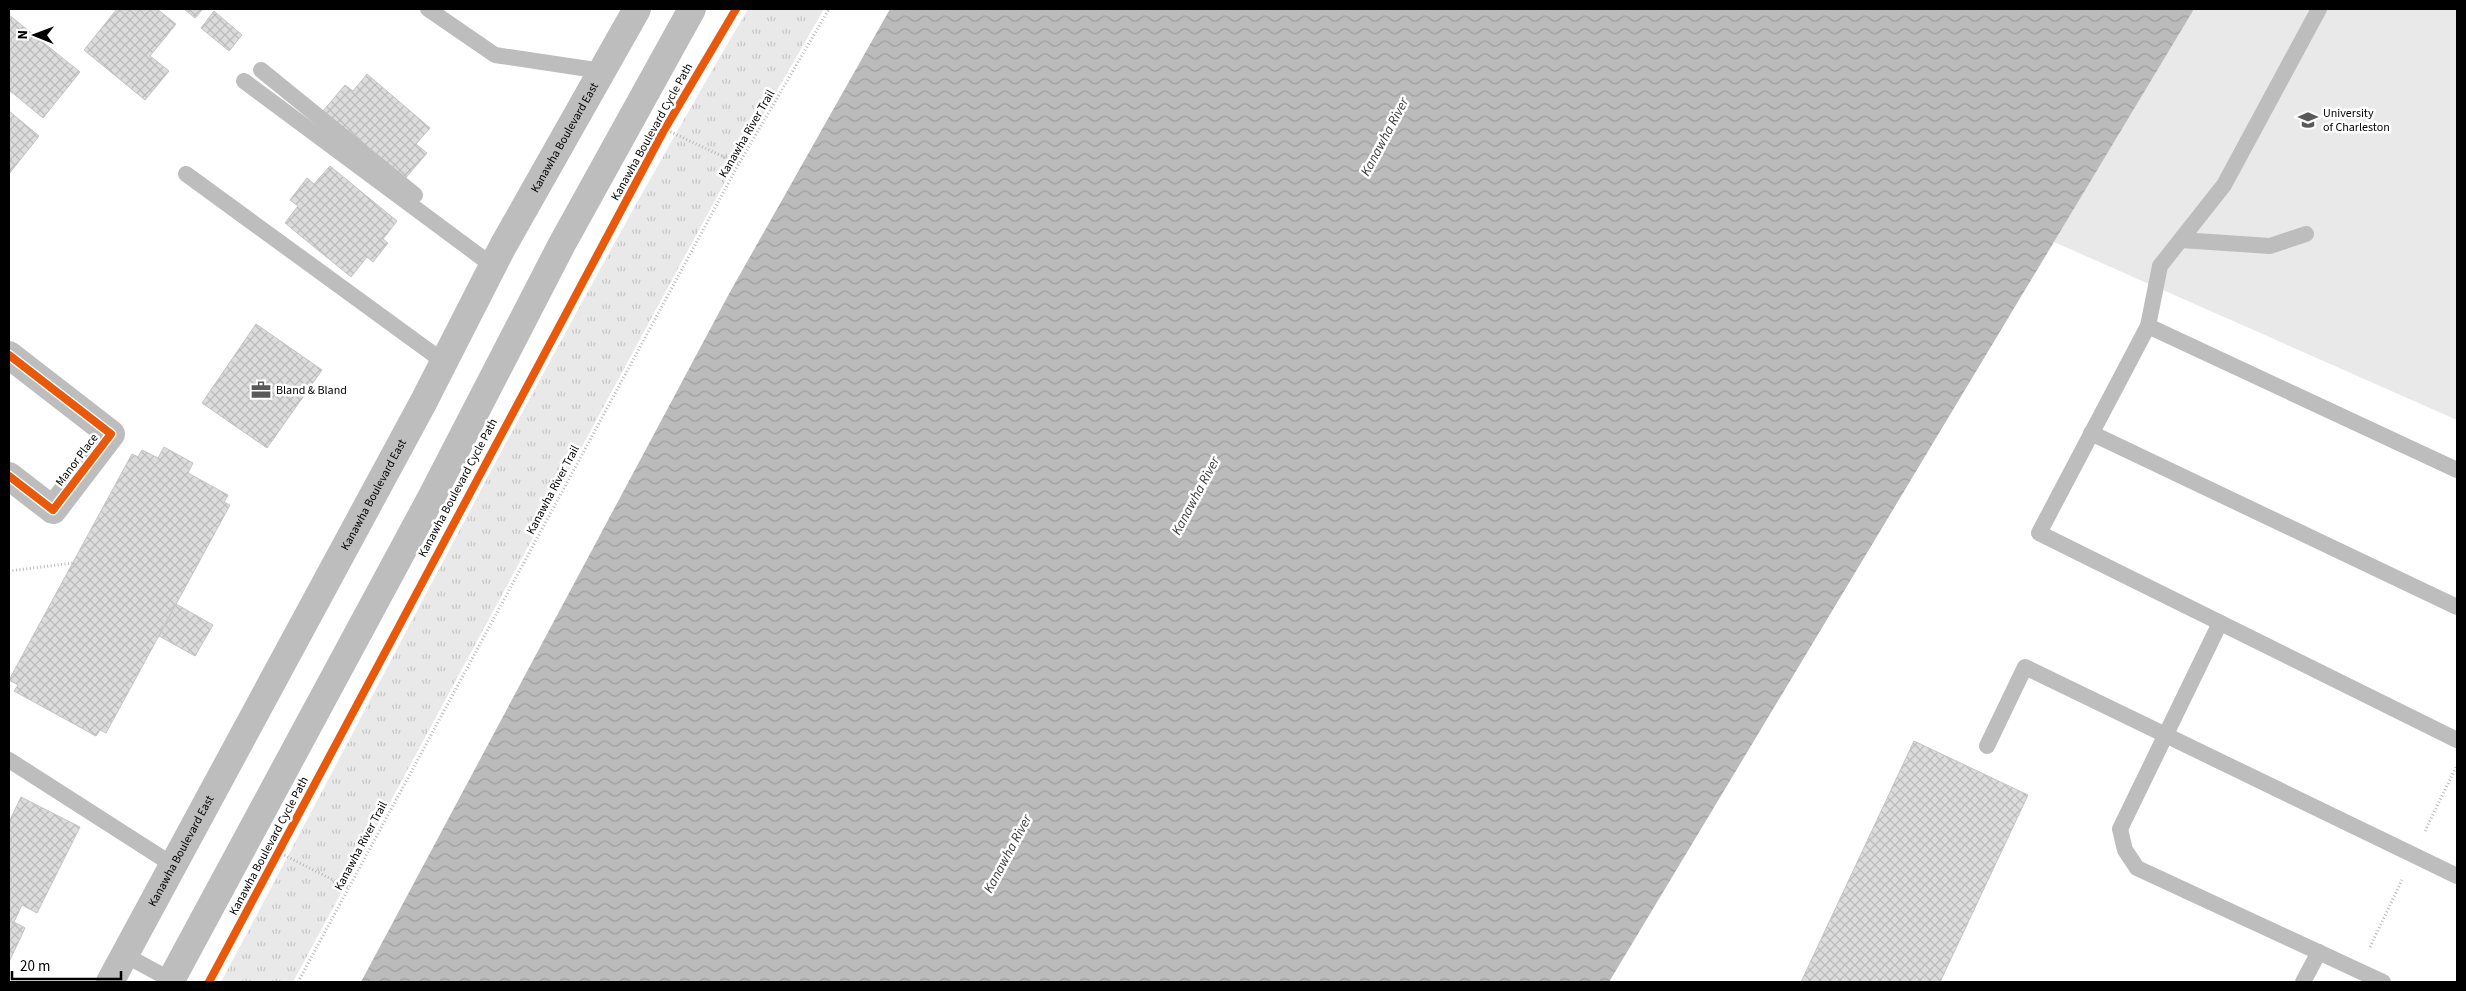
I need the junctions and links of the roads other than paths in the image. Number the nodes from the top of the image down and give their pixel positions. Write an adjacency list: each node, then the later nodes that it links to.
1 (428, 9): 6 (lane)
2 (637, 9): 6 (main road, Kanawha Boulevard East)
3 (692, 9): 28 (main road)
4 (2319, 9): 10 (lane)
5 (261, 70): 11 (lane)
6 (602, 71): 11 (main road, Kanawha Boulevard East)
7 (244, 81): 11 (lane)
8 (186, 174): 14 (lane)
9 (2306, 234): 10 (lane)
10 (2180, 240): 12 (lane)
11 (495, 262): 14 (main road, Kanawha Boulevard East)
12 (2148, 326): 15 (lane); 16 (lane)
13 (9, 355): 17 (main road, Manor Place)
14 (444, 362): 24 (main road, Kanawha Boulevard East)
15 (2091, 433): 18 (lane); 19 (lane)
16 (2457, 470)
17 (9, 476)
18 (2457, 607)
19 (2220, 622): 20 (lane); 21 (lane)
20 (2165, 735): 22 (lane); 25 (lane); 26 (lane)
21 (2457, 740)
22 (1988, 746)
23 (9, 760): 24 (lane)
24 (174, 865): 27 (main road, Kanawha Boulevard East)
25 (2457, 876)
26 (2319, 952): 30 (lane); 31 (lane)
27 (125, 955): 28 (lane); 29 (main road, Kanawha Boulevard East)
28 (170, 981)
29 (110, 982)
30 (2303, 982)
31 (2382, 982)

